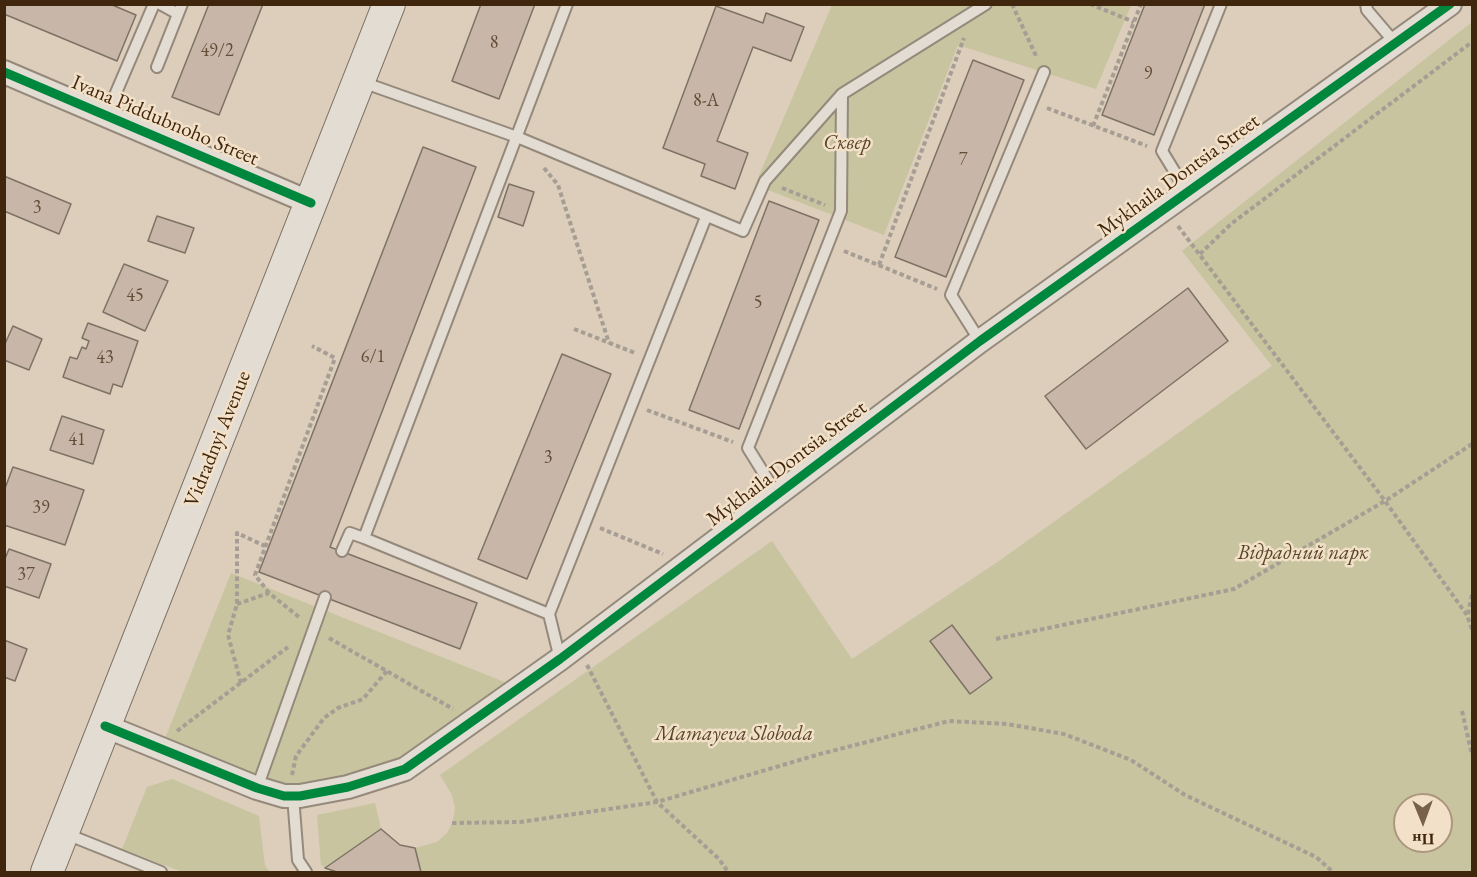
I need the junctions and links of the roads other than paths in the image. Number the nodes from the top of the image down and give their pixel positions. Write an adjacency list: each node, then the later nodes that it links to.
1 (154, 4): 16 (lane)
2 (160, 4): 9 (lane)
3 (389, 4): 14 (main road, Vidradnyi Avenue)
4 (567, 4): 17 (lane)
5 (986, 4): 15 (lane)
6 (1221, 4): 18 (lane)
7 (1366, 4): 10 (lane)
8 (1450, 4): 10 (street, Mykhaila Dontsia Street)
9 (180, 9): 11 (lane)
10 (1396, 44): 18 (street, Mykhaila Dontsia Street)
11 (157, 67)
12 (4, 72): 16 (street, Ivana Piddubnoho Street)
13 (1044, 72): 21 (lane)
14 (359, 81): 17 (lane); 19 (main road, Vidradnyi Avenue)
15 (842, 94): 20 (lane); 22 (lane)
16 (106, 116): 19 (street, Ivana Piddubnoho Street)
17 (517, 137): 20 (lane); 23 (lane)
18 (1187, 192): 21 (street, Mykhaila Dontsia Street)
19 (311, 203): 28 (main road, Vidradnyi Avenue)
20 (706, 217): 26 (lane)
21 (980, 341): 22 (street, Mykhaila Dontsia Street)
22 (776, 493): 27 (street, Mykhaila Dontsia Street)
23 (364, 538): 24 (lane); 26 (lane)
24 (342, 551)
25 (325, 597): 29 (lane)
26 (549, 614): 27 (lane)
27 (560, 659): 30 (street, Mykhaila Dontsia Street)
28 (105, 726): 29 (street, Mykhaila Dontsia Street); 31 (main road, Vidradnyi Avenue)
29 (257, 788): 30 (street, Mykhaila Dontsia Street)
30 (292, 789): 34 (lane)
31 (63, 832): 32 (main road, Vidradnyi Avenue); 33 (lane)
32 (47, 873)
33 (161, 873)
34 (306, 873)

